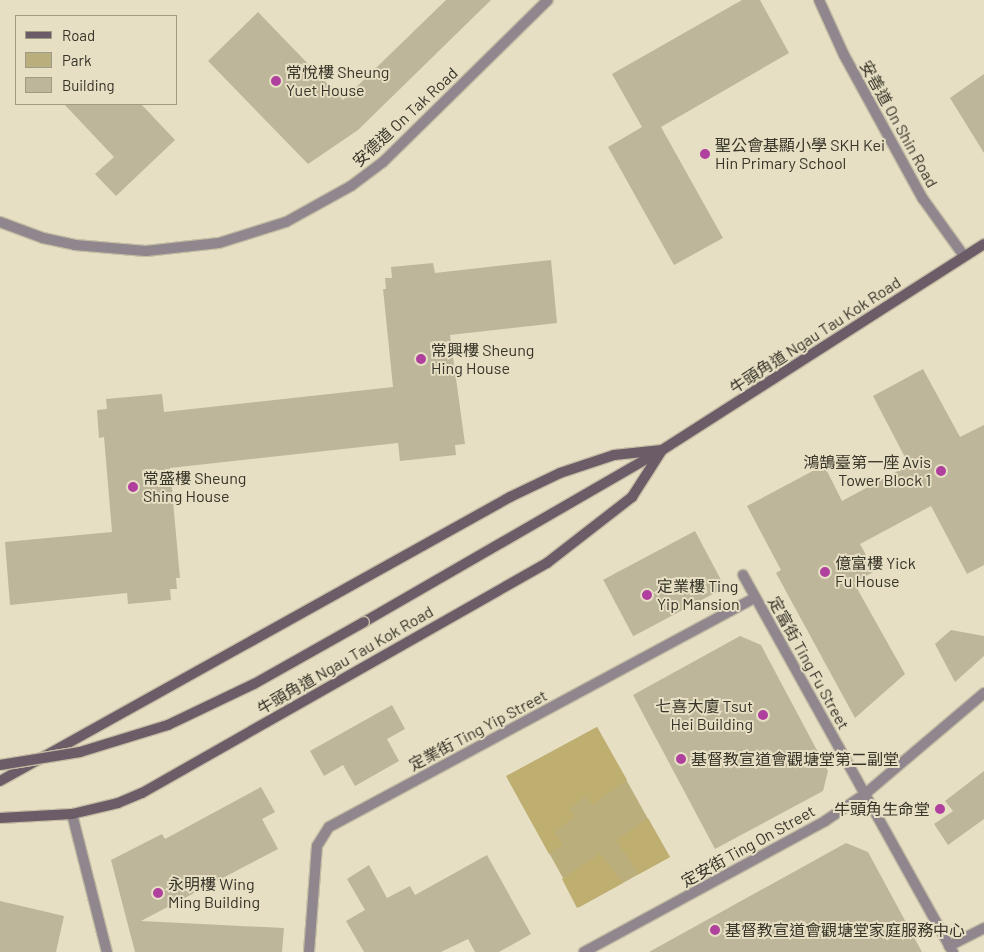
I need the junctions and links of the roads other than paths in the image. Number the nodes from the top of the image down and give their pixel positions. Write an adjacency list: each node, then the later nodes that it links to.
1 (548, 0): 3 (street, 安德道 On Tak Road)
2 (819, 0): 5 (street, 安善道 On Shin Road)
3 (0, 222)
4 (984, 244): 5 (main road, 牛頭角道 Ngau Tau Kok Road)
5 (964, 256): 6 (main road, 牛頭角道 Ngau Tau Kok Road)
6 (662, 450): 10 (main road, 牛頭角道 Ngau Tau Kok Road, bridge); 11 (main road, 牛頭角道 Ngau Tau Kok Road); 13 (main road, 牛頭角道 Ngau Tau Kok Road)
7 (743, 575): 8 (street, 定富街 Ting Fu Street)
8 (755, 598): 12 (street, 定富街 Ting Fu Street); 18 (street, 定業街 Ting Yip Street)
9 (984, 693): 12 (street, 定安街 Ting On Street)
10 (0, 765)
11 (0, 781)
12 (865, 794): 16 (street, 定富街 Ting Fu Street); 19 (street, 定安街 Ting On Street)
13 (72, 814): 14 (main road, 牛頭角道 Ngau Tau Kok Road); 17 (street)
14 (0, 818)
15 (984, 928): 16 (street, 定富街 Ting Fu Street)
16 (951, 949)
17 (107, 952)
18 (310, 952)
19 (584, 952)

